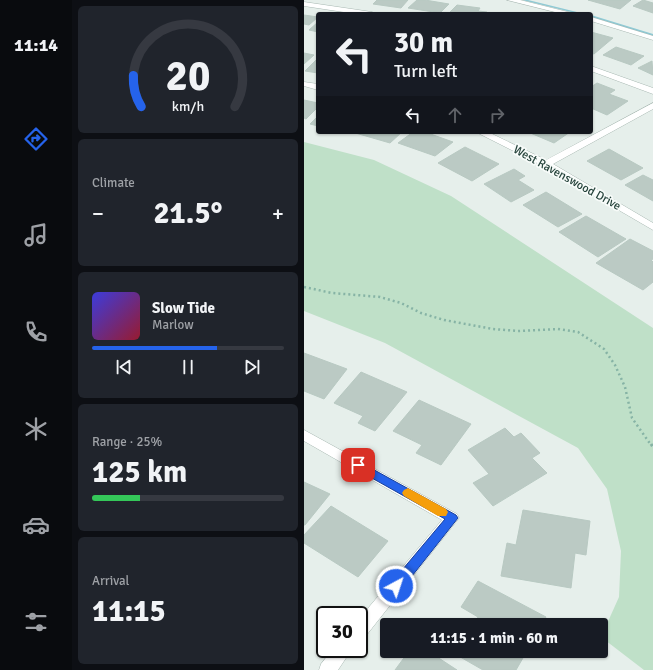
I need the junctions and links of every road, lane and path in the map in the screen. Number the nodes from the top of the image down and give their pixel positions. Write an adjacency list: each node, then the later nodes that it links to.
1 (511, 0): 4 (street)
2 (304, 4): 3 (street)
3 (358, 12)
4 (563, 12)
5 (593, 20): 6 (street)
6 (653, 38)
7 (593, 69): 10 (street)
8 (304, 84): 9 (street)
9 (316, 87)
10 (653, 91)
11 (653, 106): 13 (street)
12 (485, 134): 13 (street, West Ravenswood Drive)
13 (546, 164): 14 (street, West Ravenswood Drive)
14 (653, 227)
15 (304, 287): 17 (path)
16 (304, 435): 18 (street)
17 (653, 447)
18 (368, 620)
19 (337, 658): 20 (street)
20 (327, 670)

